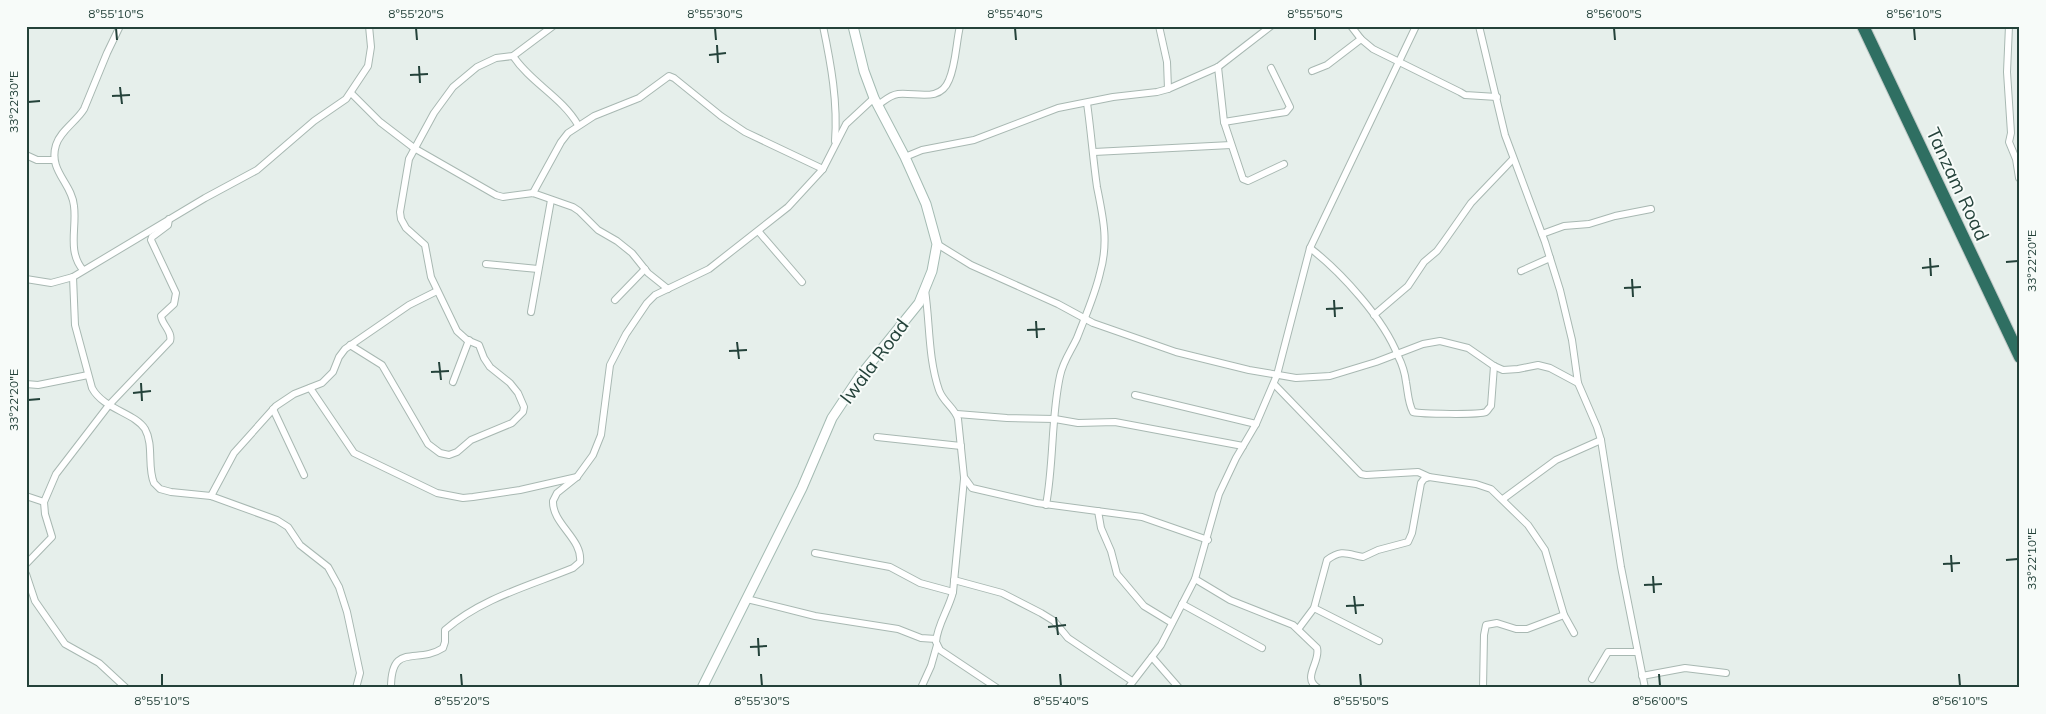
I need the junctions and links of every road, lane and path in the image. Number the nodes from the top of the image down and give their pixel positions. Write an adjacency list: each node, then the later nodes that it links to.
1 (120, 26): 34 (street)
2 (369, 26): 21 (street)
3 (553, 26): 15 (street)
4 (823, 26): 27 (street)
5 (853, 26): 23 (street, Iwala Road)
6 (960, 26): 23 (street)
7 (1159, 26): 20 (street)
8 (1270, 26): 17 (street)
9 (1351, 26): 14 (street)
10 (1416, 26): 16 (street)
11 (1479, 26): 22 (street)
12 (1863, 26): 65 (highway, Tanzam Road)
13 (2009, 26): 37 (street)
14 (1361, 40): 16 (street); 19 (street)
15 (513, 56): 26 (street); 29 (street)
16 (1399, 63): 22 (street); 45 (street)
17 (1218, 67): 20 (street); 25 (street)
18 (1271, 68): 25 (street)
19 (1312, 71)
20 (1168, 89): 24 (street)
21 (351, 93): 29 (street); 41 (street)
22 (1497, 97): 33 (street)
23 (876, 102): 27 (street); 32 (street, Iwala Road)
24 (1087, 103): 30 (street); 32 (street)
25 (1224, 122): 28 (street)
26 (578, 125): 36 (street); 38 (street)
27 (835, 144): 36 (street)
28 (1231, 145): 30 (street); 35 (street)
29 (414, 148): 38 (street); 57 (street)
30 (1094, 152): 61 (street)
31 (26, 155): 34 (street)
32 (905, 157): 44 (street, Iwala Road)
33 (1513, 158): 43 (street); 60 (street)
34 (54, 160): 50 (street)
35 (1284, 164)
36 (823, 169): 42 (street)
37 (2019, 178)
38 (533, 194): 39 (street)
39 (551, 200): 48 (street); 49 (street)
40 (1651, 209): 43 (street)
41 (169, 219): 50 (street); 75 (street)
42 (759, 232): 54 (street); 55 (street)
43 (1542, 234): 46 (street)
44 (937, 244): 56 (street, Iwala Road); 61 (street)
45 (1310, 248): 60 (street); 68 (street)
46 (1550, 258): 51 (street); 70 (street)
47 (486, 264): 48 (street)
48 (538, 269): 59 (street)
49 (645, 269): 55 (street); 58 (street)
50 (84, 270): 52 (street)
51 (1521, 271)
52 (73, 277): 53 (street); 67 (street)
53 (26, 279)
54 (802, 282)
55 (668, 289): 85 (street)
56 (925, 289): 77 (street); 101 (street, Iwala Road)
57 (437, 291): 62 (street); 63 (street)
58 (615, 300)
59 (531, 312)
60 (1374, 315): 64 (street)
61 (1084, 318): 68 (street); 78 (street)
62 (469, 340): 63 (street); 69 (street)
63 (350, 345): 73 (street)
64 (1397, 353): 66 (street); 66 (street); 68 (street)
65 (2020, 357)
66 (1494, 366): 70 (street)
67 (88, 375): 71 (street); 75 (street)
68 (1277, 375): 72 (street)
69 (453, 382)
70 (1578, 383): 81 (street)
71 (26, 384)
72 (1274, 384): 79 (street); 87 (street)
73 (310, 388): 76 (street); 85 (street)
74 (1135, 396): 79 (street)
75 (109, 405): 89 (street); 91 (street)
76 (273, 409): 84 (street); 89 (street)
77 (957, 414): 78 (street); 82 (street)
78 (1056, 419): 83 (street); 92 (street)
79 (1256, 424): 83 (street)
80 (877, 437): 82 (street)
81 (1601, 440): 90 (street); 111 (street)
82 (961, 446): 86 (street)
83 (1243, 446): 94 (street)
84 (304, 475)
85 (577, 477): 119 (street)
86 (964, 477): 92 (street); 98 (street)
87 (1429, 477): 90 (street); 103 (street)
88 (26, 496): 91 (street)
89 (211, 496): 118 (street)
90 (1503, 500): 104 (street)
91 (44, 502): 96 (street)
92 (1046, 504): 93 (street)
93 (1098, 511): 94 (street); 105 (street)
94 (1208, 540): 99 (street)
95 (815, 553): 100 (street)
96 (26, 564)
97 (26, 574): 117 (street)
98 (954, 580): 100 (street); 116 (street)
99 (1195, 580): 102 (street); 106 (street)
100 (953, 592): 109 (street)
101 (747, 599): 109 (street); 120 (street, Iwala Road)
102 (1182, 604): 105 (street); 110 (street)
103 (1314, 608): 106 (street); 108 (street)
104 (1564, 615): 107 (street); 126 (street)
105 (1172, 623): 112 (street)
106 (1299, 628): 125 (street)
107 (1574, 633)
108 (1379, 641)
109 (936, 642): 121 (street); 122 (street)
110 (1262, 648)
111 (1637, 652): 114 (street); 115 (street)
112 (1152, 657): 116 (street); 124 (street)
113 (1726, 672): 114 (street)
114 (1642, 676): 127 (street)
115 (1592, 679)
116 (1132, 681): 123 (street)
117 (126, 688)
118 (356, 688)
119 (391, 688)
120 (702, 688)
121 (921, 688)
122 (997, 688)
123 (1128, 688)
124 (1179, 688)
125 (1318, 688)
126 (1483, 688)
127 (1644, 688)

